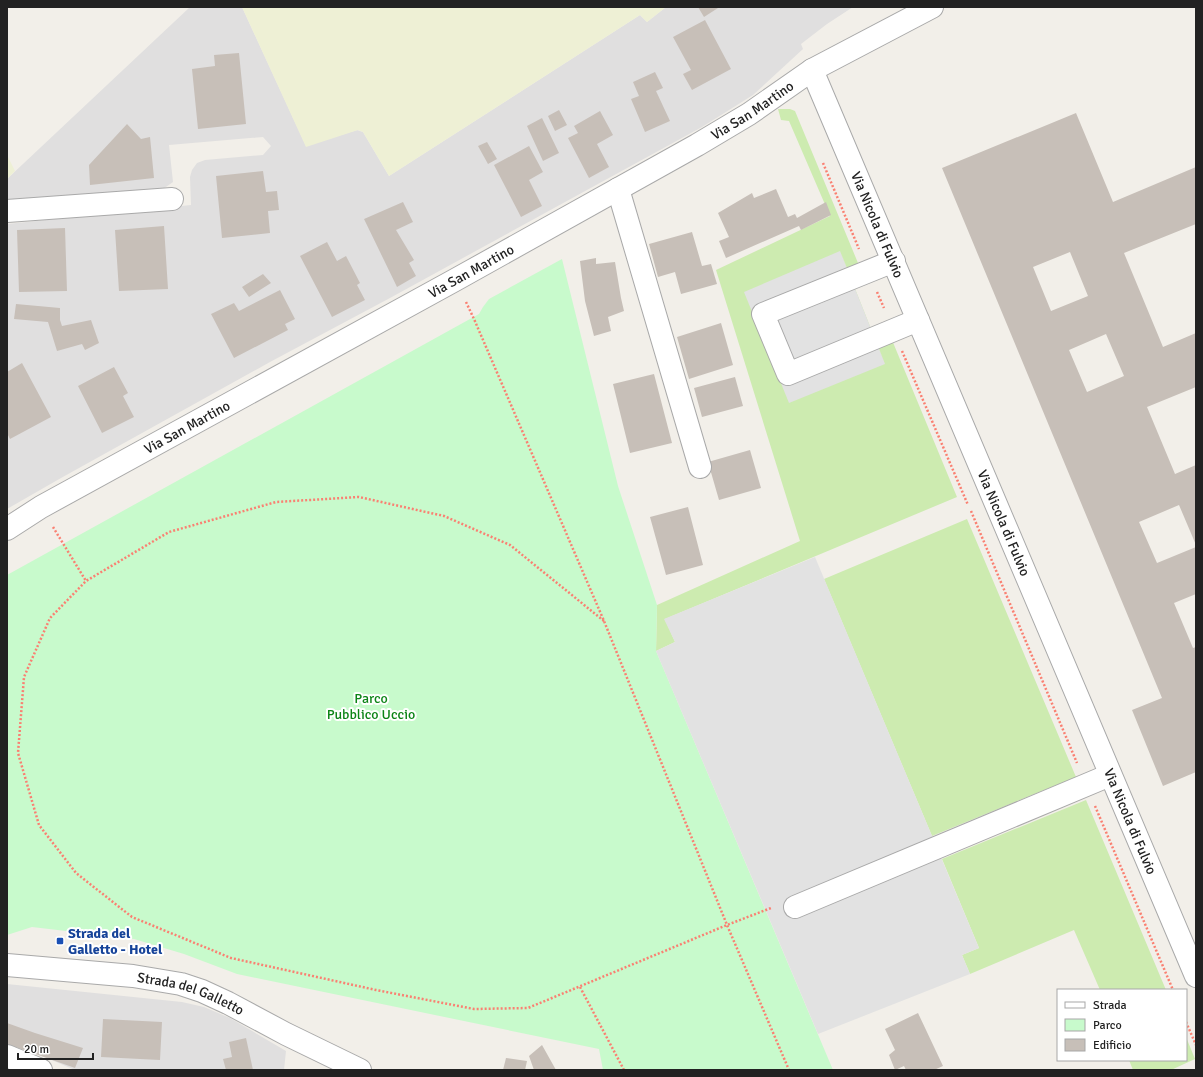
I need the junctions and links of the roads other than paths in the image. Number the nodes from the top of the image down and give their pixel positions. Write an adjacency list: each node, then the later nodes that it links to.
1 (932, 7): 2 (street, Via San Martino)
2 (812, 70): 3 (street, Via San Martino); 6 (street, Via Nicola di Fulvio)
3 (618, 188): 8 (street); 9 (street, Via San Martino)
4 (172, 200): 5 (street)
5 (7, 211)
6 (894, 261): 7 (street, Via Nicola di Fulvio); 7 (street)
7 (918, 320): 10 (street, Via Nicola di Fulvio)
8 (700, 467)
9 (7, 529)
10 (1110, 775): 11 (street); 13 (street, Via Nicola di Fulvio)
11 (786, 907)
12 (7, 965): 16 (street, Strada del Galletto)
13 (1196, 976)
14 (7, 1056): 15 (street)
15 (41, 1070)
16 (360, 1070)

